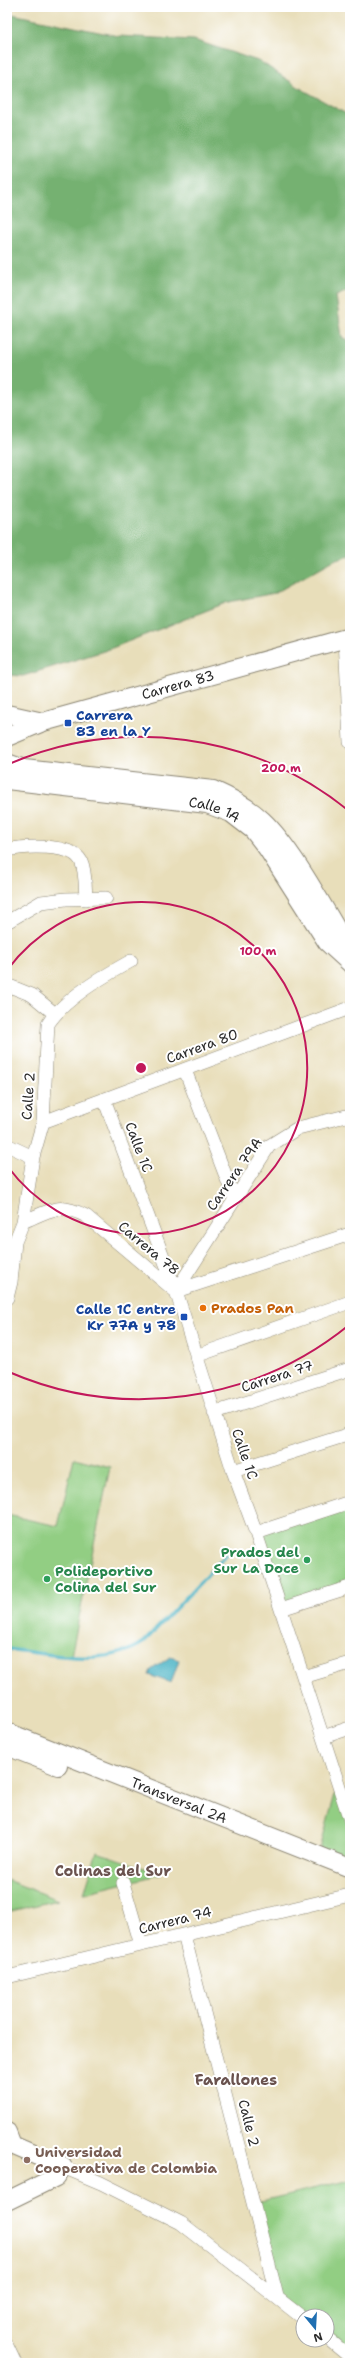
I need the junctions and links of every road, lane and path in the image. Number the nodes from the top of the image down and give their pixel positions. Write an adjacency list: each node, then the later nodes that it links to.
1 (347, 637): 3 (street); 4 (street, Carrera 83)
2 (7, 714): 4 (street)
3 (349, 719): 6 (street)
4 (43, 722): 5 (street, Carrera 83)
5 (7, 737)
6 (350, 742)
7 (7, 763): 13 (street, Calle 1A)
8 (7, 780): 15 (street, Calle 1A)
9 (7, 850): 11 (street)
10 (106, 898): 11 (street)
11 (86, 899): 12 (street)
12 (7, 922)
13 (350, 944)
14 (131, 961): 18 (street)
15 (350, 964)
16 (7, 985): 18 (street)
17 (350, 1008): 19 (street, Carrera 80)
18 (55, 1014): 22 (street, Calle 2)
19 (185, 1070): 20 (street, Carrera 80); 25 (street)
20 (104, 1099): 22 (street, Carrera 80); 28 (street, Calle 1C)
21 (350, 1115): 25 (street, Carrera 79A)
22 (43, 1122): 24 (street, Calle 2)
23 (7, 1145): 24 (street)
24 (33, 1157): 26 (street, Calle 2)
25 (235, 1200): 28 (street, Carrera 79A)
26 (23, 1222): 28 (street, Carrera 78); 29 (street, Calle 2)
27 (350, 1234): 28 (street, Carrera 78)
28 (176, 1291): 31 (street, Calle 1C)
29 (7, 1298)
30 (350, 1302): 31 (street)
31 (196, 1356): 33 (street, Calle 1C)
32 (350, 1370): 33 (street, Carrera 77)
33 (214, 1413): 35 (street, Calle 1C)
34 (350, 1434): 35 (street)
35 (233, 1471): 37 (street, Calle 1C)
36 (350, 1502): 37 (street)
37 (256, 1533): 39 (street, Calle 1C)
38 (350, 1587): 39 (street)
39 (281, 1608): 41 (street, Calle 1C)
40 (350, 1662): 41 (street)
41 (303, 1677): 44 (street, Calle 1C)
42 (350, 1728): 44 (street)
43 (7, 1732): 48 (street, Transversal 2A)
44 (323, 1736): 46 (street, Calle 1C)
45 (7, 1746): 49 (street, Transversal 2A)
46 (346, 1795): 47 (street, Calle 1C)
47 (350, 1820)
48 (350, 1868)
49 (350, 1880)
50 (123, 1883): 53 (street)
51 (350, 1895): 52 (street, Carrera 74)
52 (184, 1934): 53 (street, Carrera 74); 58 (street, Calle 2)
53 (141, 1945): 54 (street, Carrera 74)
54 (7, 1977)
55 (7, 2132): 56 (street)
56 (63, 2167): 57 (street); 58 (street)
57 (7, 2201)
58 (277, 2296): 59 (street)
59 (295, 2311)
60 (335, 2345): 62 (street)
61 (7, 2346): 63 (street)
62 (350, 2357)
63 (16, 2363)

